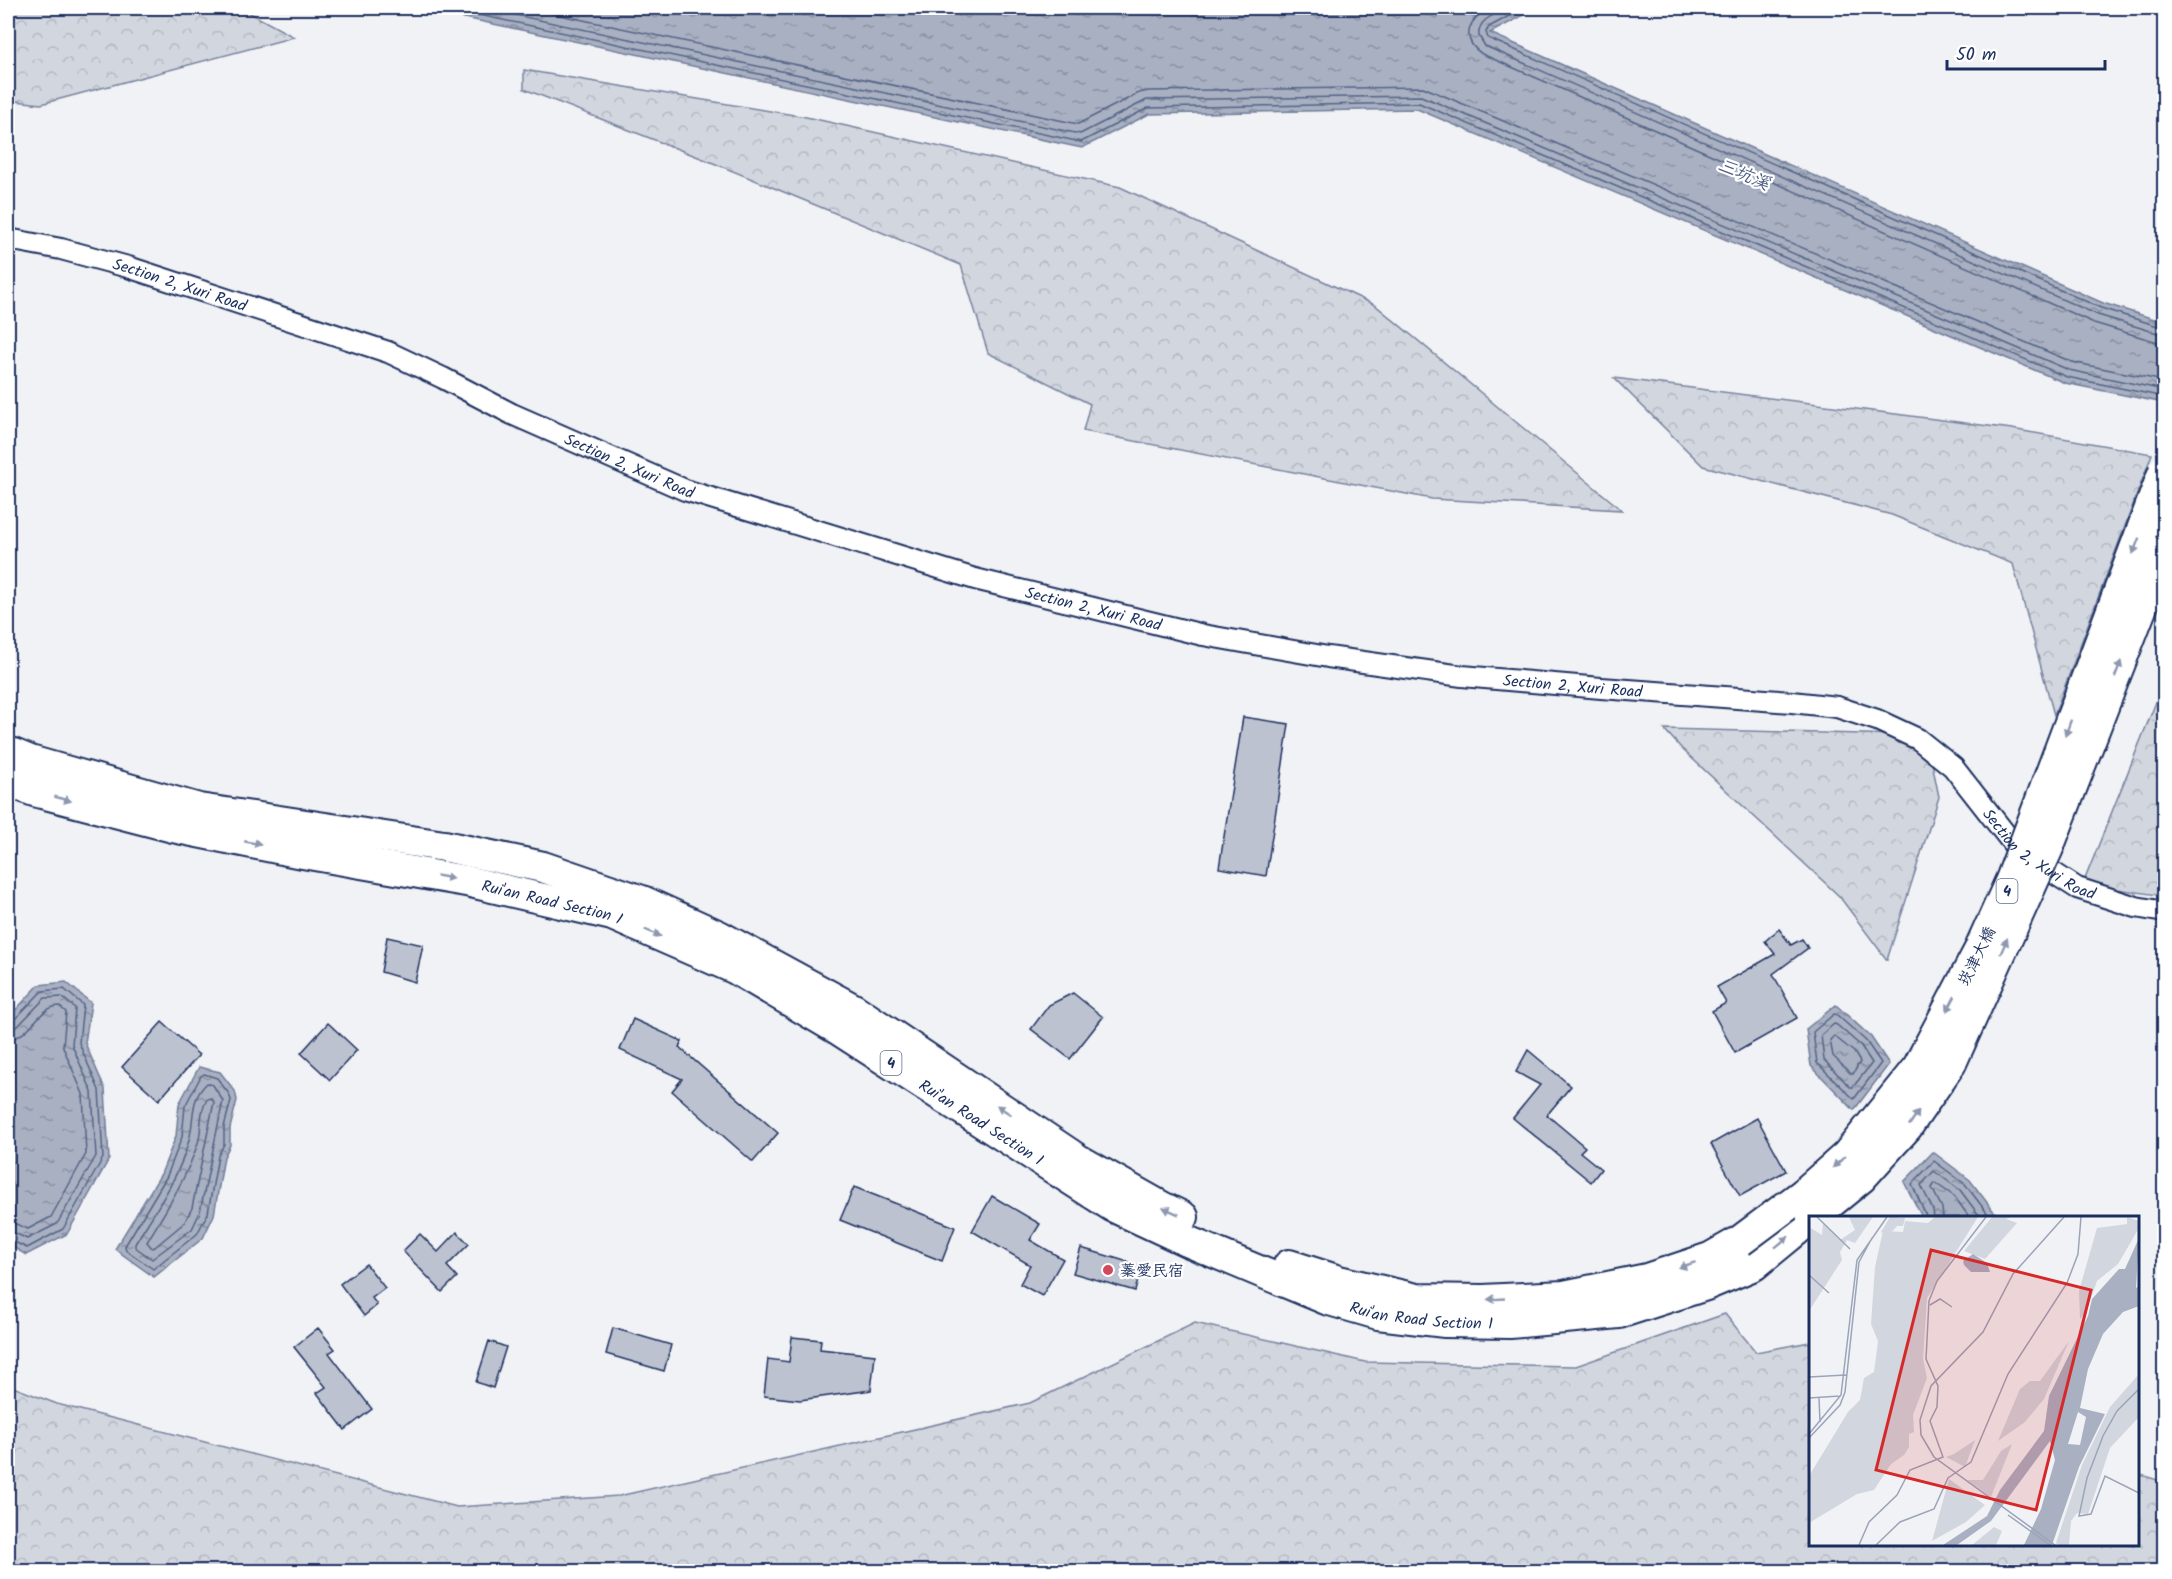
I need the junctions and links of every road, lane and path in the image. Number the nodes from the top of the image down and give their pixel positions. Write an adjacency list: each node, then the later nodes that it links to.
1 (8, 239): 6 (street, Section 2, Xuri Road)
2 (2164, 471): 9 (main road, 崁津大橋 / 4, one-way to 9, bridge)
3 (2164, 550): 7 (main road, 崁津大橋 / 4, one-way to 3, bridge)
4 (8, 752): 9 (main road, Rui'an Road Section 1 / 4, one-way to 4)
5 (8, 781): 9 (main road, Rui'an Road Section 1 / 4, one-way to 9)
6 (2164, 912)
7 (1814, 1216)
8 (1809, 1219): 9 (main road, 崁津大橋 / 4, one-way to 8)
9 (1747, 1253)

